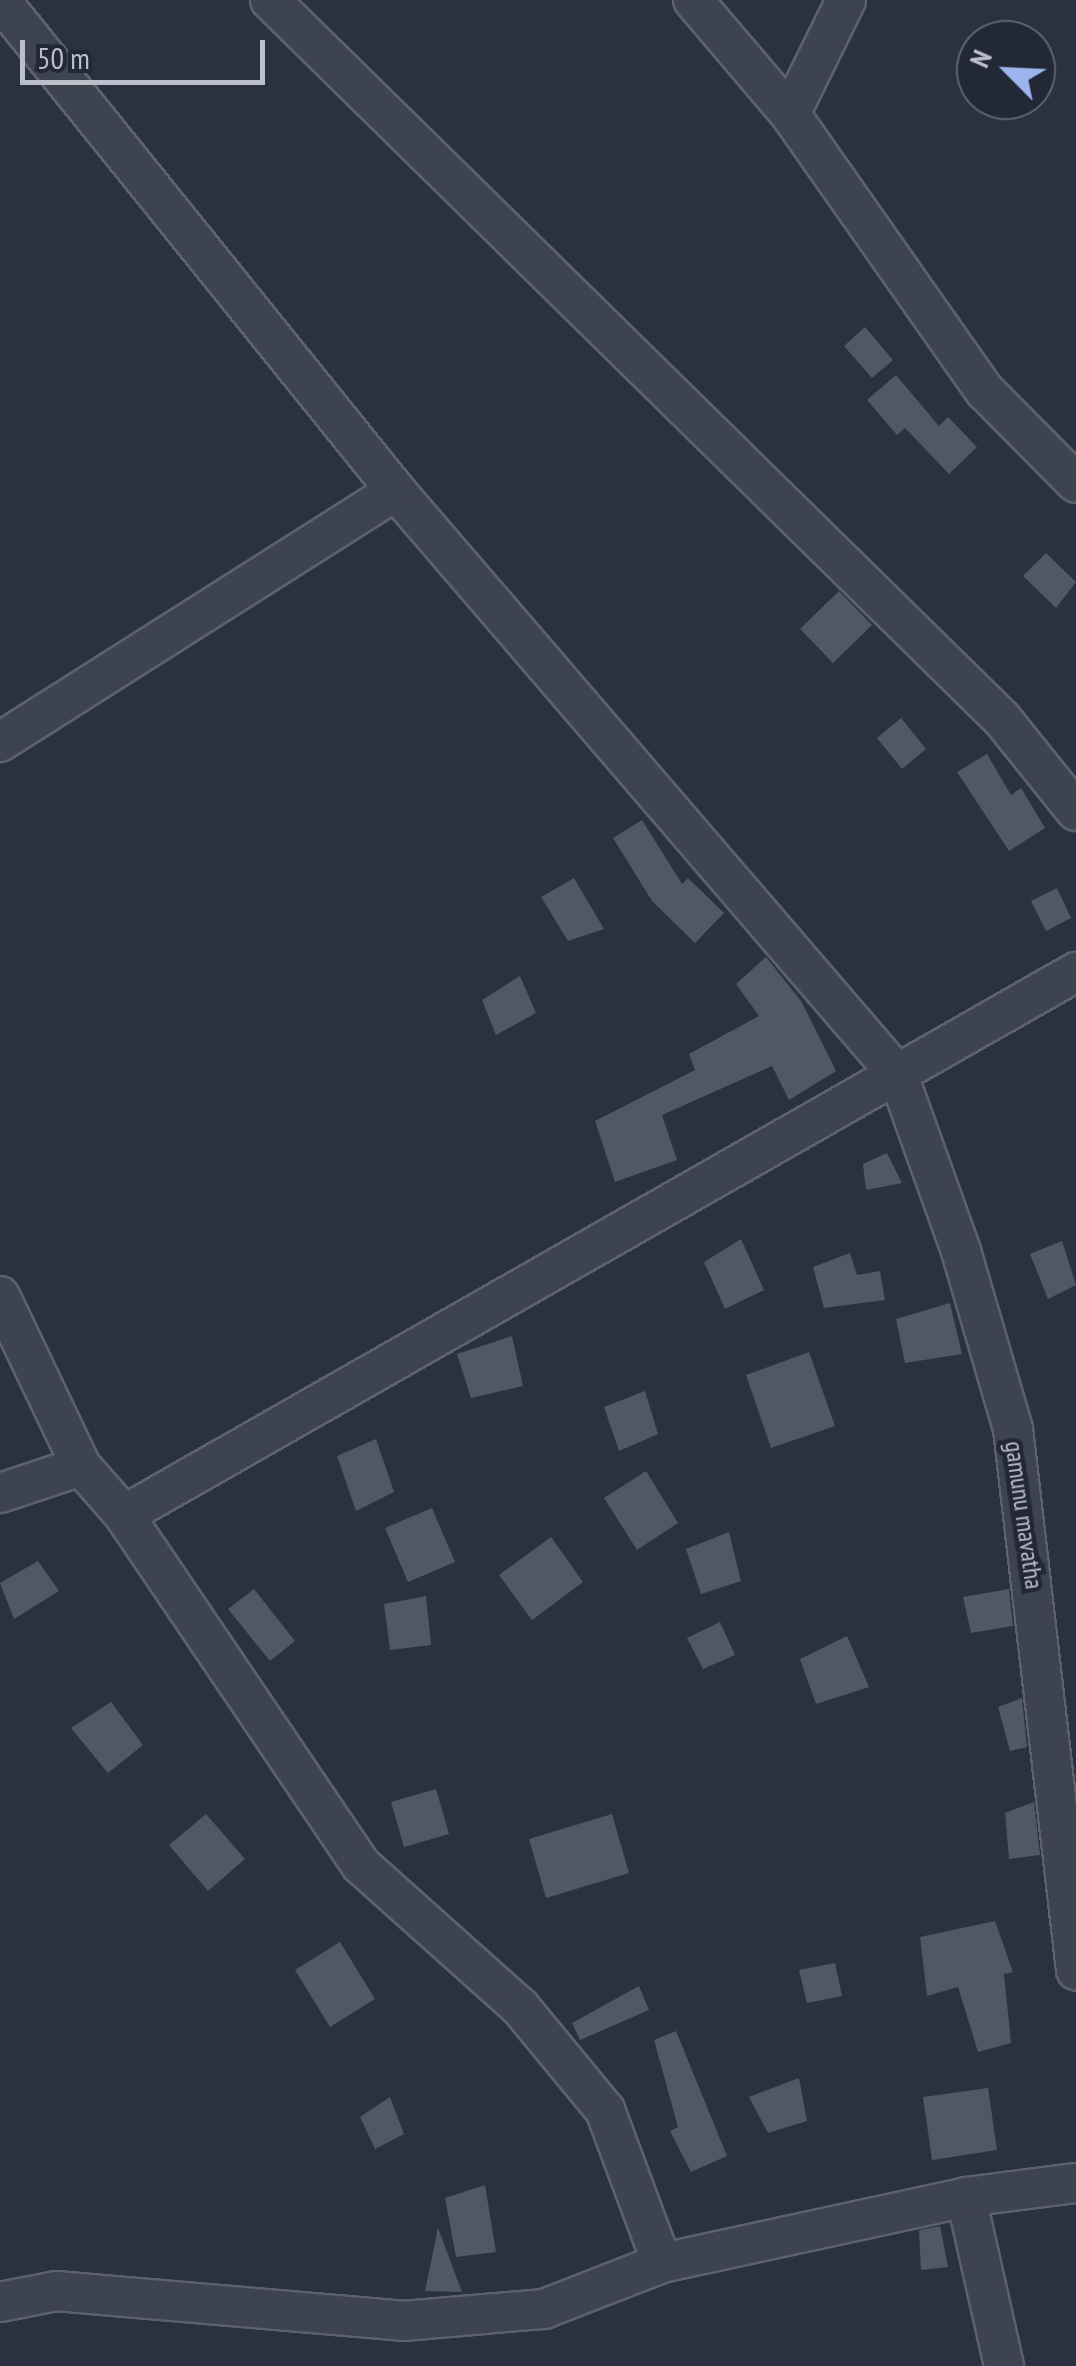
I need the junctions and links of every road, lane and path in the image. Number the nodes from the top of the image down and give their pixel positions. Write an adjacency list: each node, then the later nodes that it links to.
1 (0, 0): 7 (street)
2 (270, 0): 9 (street)
3 (693, 0): 5 (street)
4 (846, 0): 5 (street)
5 (790, 114): 6 (street)
6 (1076, 483)
7 (396, 491): 8 (street); 11 (street)
8 (0, 742)
9 (1076, 811)
10 (1076, 972): 11 (street)
11 (898, 1075): 15 (street); 16 (street, gamunu mavatha)
12 (0, 1296): 13 (street)
13 (81, 1466): 14 (street); 15 (street)
14 (0, 1493)
15 (124, 1515): 19 (street)
16 (1076, 1970)
17 (1076, 2182): 18 (street)
18 (966, 2197): 19 (street); 21 (street)
19 (662, 2263): 20 (street)
20 (0, 2302)
21 (1004, 2366)

